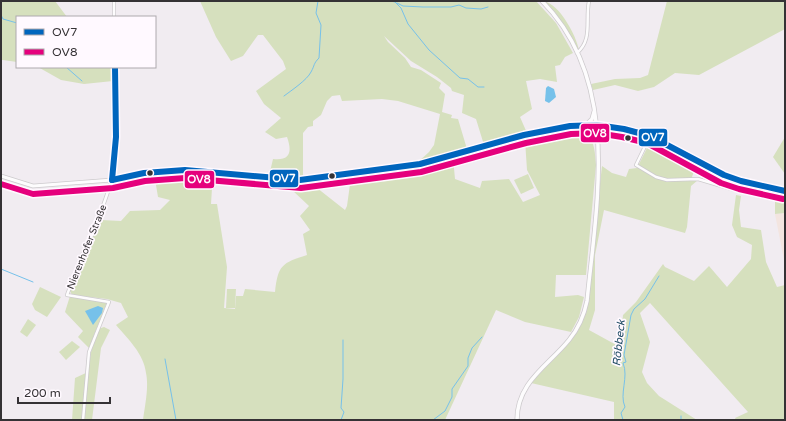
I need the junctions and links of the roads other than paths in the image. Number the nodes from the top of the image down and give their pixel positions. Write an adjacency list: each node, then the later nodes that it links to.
1 (114, 1): 4 (street)
2 (542, 1): 5 (main road)
3 (588, 1): 5 (street)
4 (114, 16)
5 (577, 53): 7 (main road)
6 (115, 68): 14 (street)
7 (595, 111): 8 (main road); 9 (main road)
8 (586, 125): 9 (street); 12 (main road); 14 (street)
9 (597, 125): 10 (main road); 12 (main road)
10 (610, 126): 11 (main road); 12 (main road)
11 (650, 136): 15 (main road); 16 (street)
12 (598, 137): 18 (main road)
13 (1, 176): 14 (street)
14 (112, 180): 17 (street, Nierenhofer Straße)
15 (785, 189)
16 (766, 194)
17 (82, 420)
18 (517, 420)

